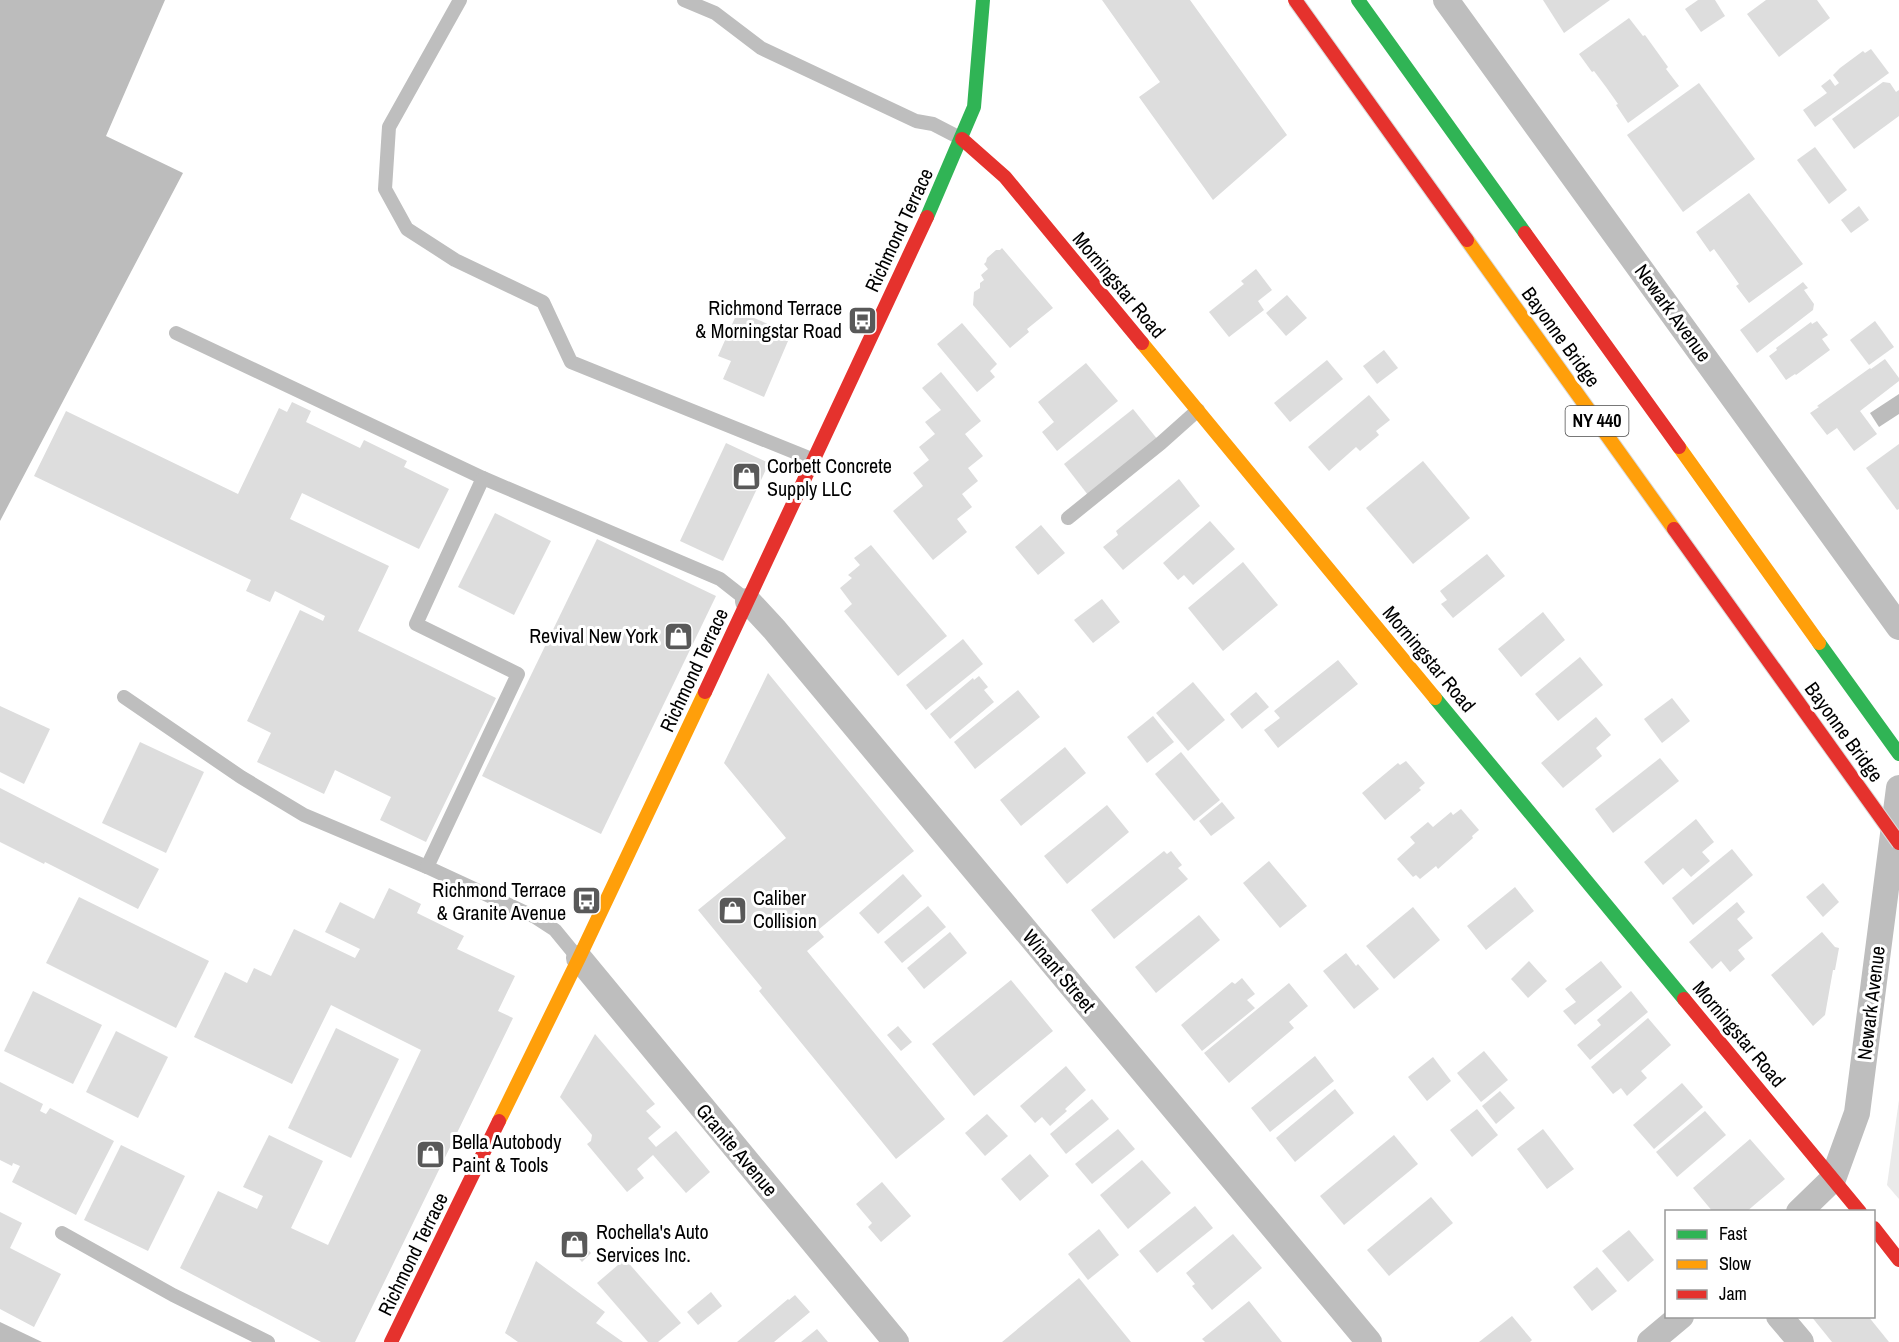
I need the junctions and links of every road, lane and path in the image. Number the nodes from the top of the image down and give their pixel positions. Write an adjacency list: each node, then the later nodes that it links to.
1 (460, 0): 10 (lane)
2 (684, 0): 7 (lane)
3 (983, 0): 7 (main road, Richmond Terrace)
4 (1295, 0): 18 (main road, Bayonne Bridge / NY 440, bridge)
5 (1358, 0): 16 (main road, Bayonne Bridge / NY 440)
6 (1446, 0): 14 (street, Newark Avenue)
7 (962, 139): 9 (main road, Morningstar Road); 10 (main road, Richmond Terrace)
8 (176, 333): 11 (lane)
9 (1198, 410): 12 (lane); 21 (main road, Morningstar Road)
10 (814, 460): 13 (main road, Richmond Terrace)
11 (483, 478): 13 (lane); 19 (lane)
12 (1068, 518)
13 (748, 601): 20 (main road, Richmond Terrace); 32 (street, Winant Street)
14 (1899, 627)
15 (124, 697): 19 (lane)
16 (1899, 754)
17 (1899, 788): 21 (street, Newark Avenue)
18 (1899, 843)
19 (428, 867): 20 (lane)
20 (579, 958): 30 (main road, Richmond Terrace); 31 (street, Granite Avenue)
21 (1833, 1179): 22 (street); 23 (main road, Morningstar Road)
22 (1801, 1210)
23 (1858, 1210)
24 (1875, 1229): 26 (main road)
25 (62, 1233): 29 (lane)
26 (1898, 1258)
27 (1680, 1318): 33 (street)
28 (1780, 1318): 34 (street)
29 (268, 1342)
30 (391, 1342)
31 (896, 1342)
32 (1369, 1342)
33 (1650, 1342)
34 (1801, 1342)

